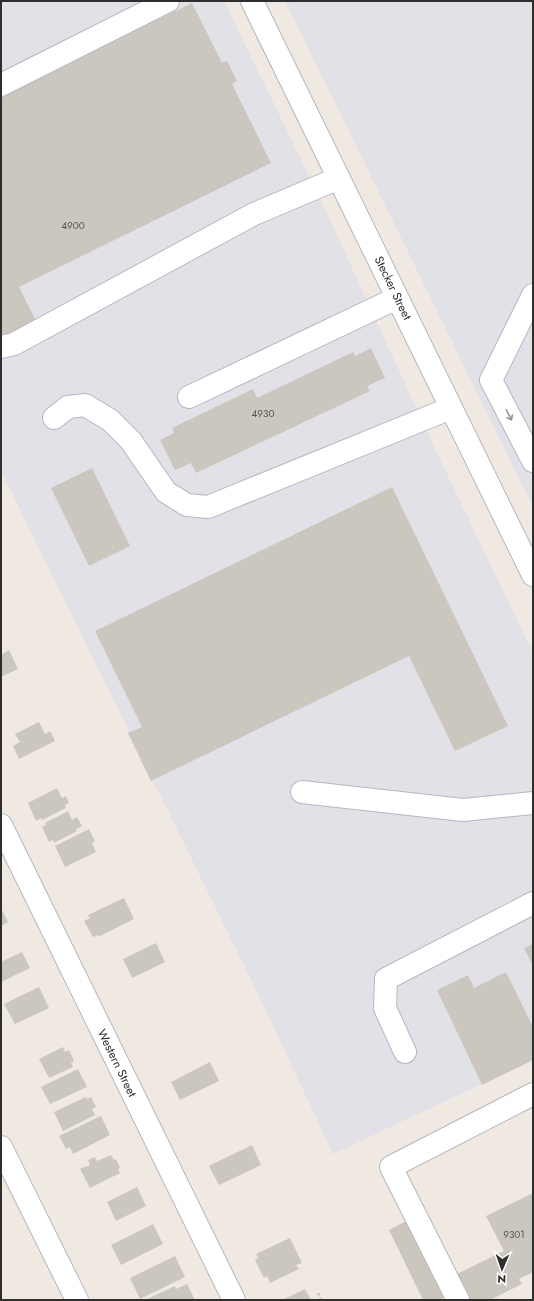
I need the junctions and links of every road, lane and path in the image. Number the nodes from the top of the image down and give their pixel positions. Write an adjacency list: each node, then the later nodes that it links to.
1 (168, 1): 3 (street)
2 (252, 1): 4 (street, Stecker Street)
3 (1, 85)
4 (339, 178): 5 (street, Stecker Street); 7 (street)
5 (397, 298): 8 (street); 9 (street, Stecker Street)
6 (532, 298): 11 (street, one-way to 11)
7 (1, 347)
8 (188, 397)
9 (451, 408): 10 (street); 12 (street, Stecker Street)
10 (54, 418)
11 (533, 461)
12 (533, 575)
13 (302, 792): 14 (street)
14 (533, 803)
15 (1, 825): 22 (street, Western Street)
16 (533, 903): 17 (street)
17 (404, 1052)
18 (533, 1094): 24 (street)
19 (1, 1147): 21 (street)
20 (318, 1293): 23 (path)
21 (77, 1300)
22 (234, 1300)
23 (321, 1300)
24 (458, 1300)

